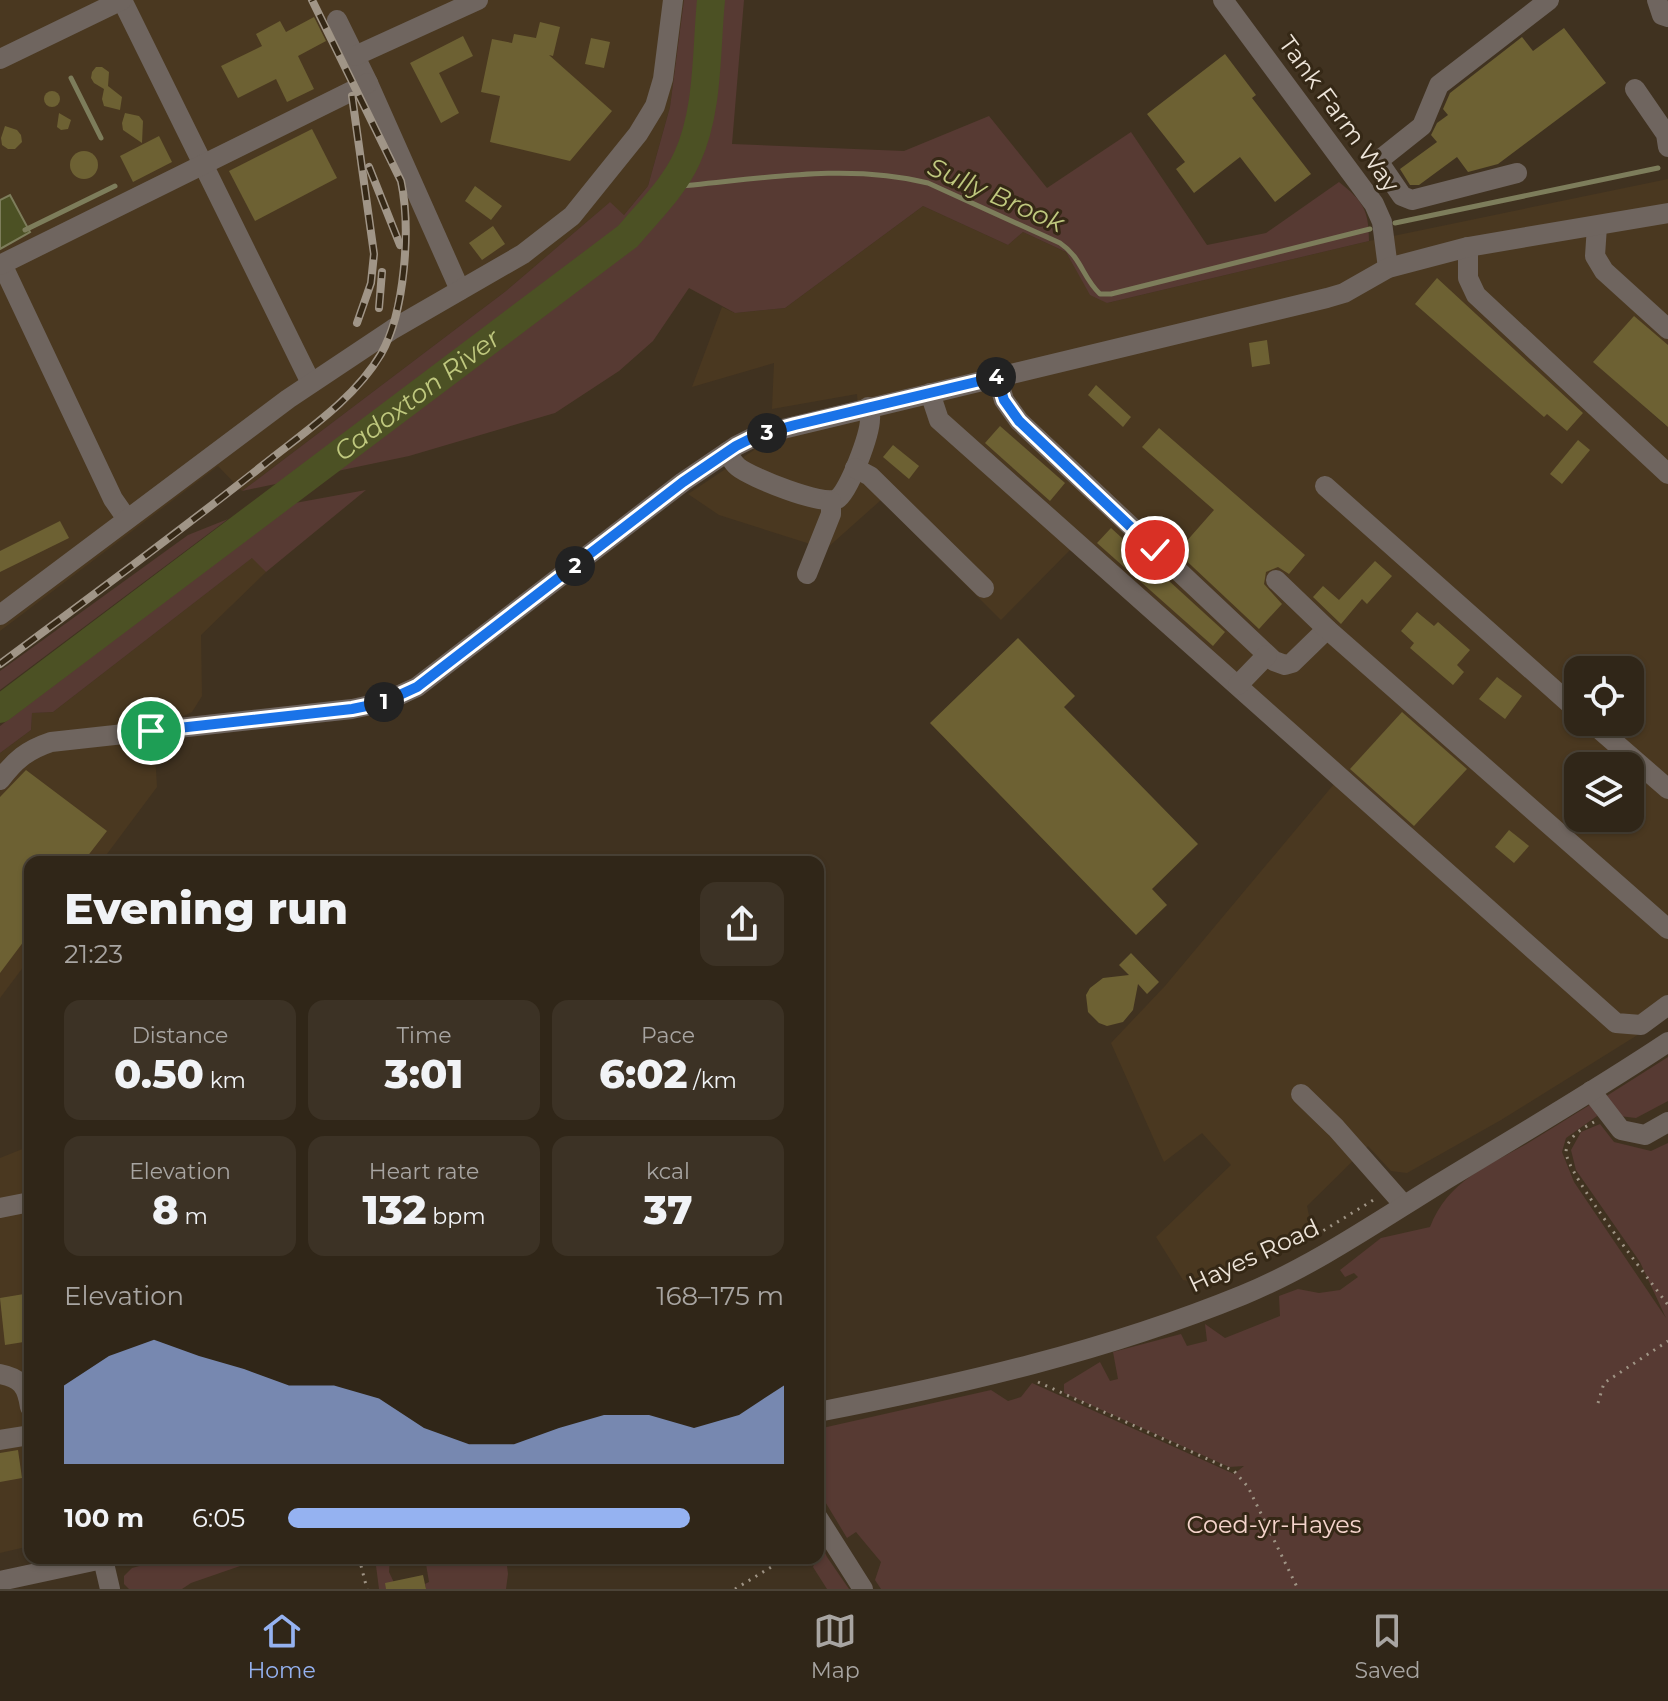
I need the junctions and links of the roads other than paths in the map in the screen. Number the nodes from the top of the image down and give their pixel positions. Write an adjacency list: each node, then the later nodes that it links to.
1 (122, 0): 10 (street); 15 (street)
2 (478, 0): 9 (street)
3 (673, 0): 22 (street)
4 (1223, 0): 21 (street, Tank Farm Way)
5 (1549, 0): 16 (street)
6 (1657, 0): 7 (street)
7 (1668, 17)
8 (337, 20): 9 (street)
9 (355, 56): 11 (street)
10 (0, 59)
11 (368, 83): 15 (street); 22 (street)
12 (1635, 89): 13 (street)
13 (1668, 140): 14 (street)
14 (1668, 147)
15 (204, 165): 20 (street); 25 (street)
16 (1517, 173)
17 (1668, 213): 18 (street)
18 (1597, 226): 19 (street); 23 (street)
19 (1468, 247): 21 (street); 30 (street)
20 (1, 264): 33 (street)
21 (1388, 268): 24 (street)
22 (460, 290): 25 (street)
23 (1668, 329)
24 (997, 377): 26 (street); 39 (street)
25 (311, 383): 33 (street)
26 (930, 393): 27 (street); 40 (street)
27 (868, 407): 28 (street); 29 (street)
28 (727, 452): 32 (street); 43 (street)
29 (855, 468): 32 (street); 36 (street)
30 (1668, 474)
31 (1325, 486): 41 (street)
32 (831, 501): 34 (street)
33 (127, 519): 37 (street)
34 (807, 574)
35 (1276, 580): 38 (street)
36 (984, 588)
37 (0, 615)
38 (1327, 629): 39 (street); 45 (street)
39 (1267, 655): 40 (street)
40 (1238, 685): 46 (street)
41 (1564, 699)
42 (1607, 736): 44 (street)
43 (0, 780)
44 (1668, 789)
45 (1668, 929)
46 (1668, 1005)
47 (1668, 1042): 48 (street, Hayes Road)
48 (1591, 1091): 50 (street); 51 (street, Hayes Road)
49 (1301, 1094): 51 (street)
50 (1668, 1122)
51 (1398, 1198): 56 (street, Hayes Road)
52 (24, 1203): 53 (street)
53 (0, 1208)
54 (0, 1374): 55 (street)
55 (24, 1386)
56 (824, 1411)
57 (24, 1436): 58 (street)
58 (0, 1440)
59 (824, 1527): 64 (street)
60 (78, 1564): 62 (street)
61 (106, 1564): 63 (street)
62 (0, 1581)
63 (110, 1589)
64 (863, 1589)

